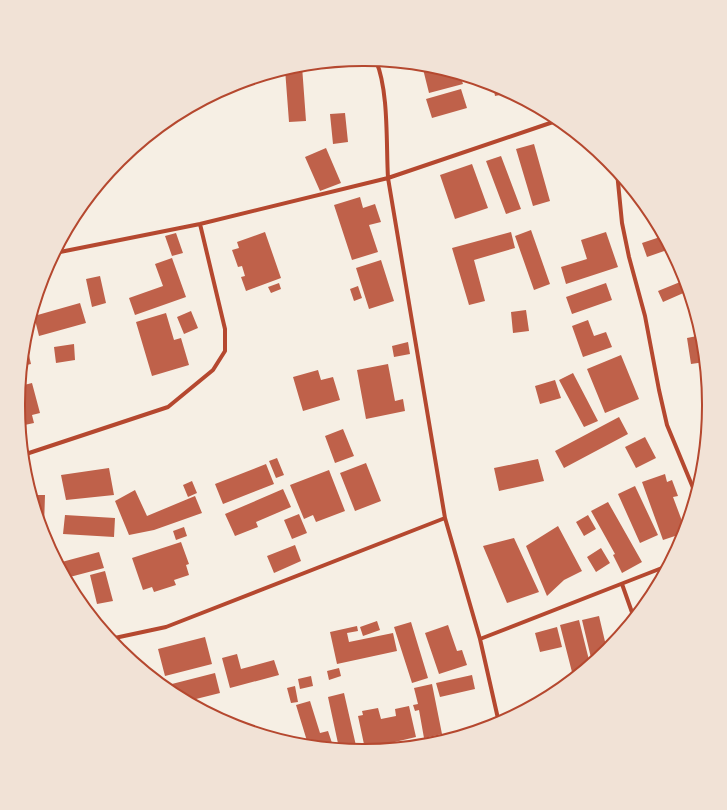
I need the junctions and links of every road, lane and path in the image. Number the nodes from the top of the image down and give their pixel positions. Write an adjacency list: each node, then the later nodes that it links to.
1 (378, 67): 3 (street)
2 (550, 123): 3 (street)
3 (388, 178): 5 (street); 9 (street)
4 (618, 182): 8 (street)
5 (200, 224): 6 (street); 7 (street)
6 (62, 252)
7 (29, 453)
8 (692, 485)
9 (445, 518): 13 (street); 14 (street)
10 (660, 569): 11 (street)
11 (622, 584): 12 (street); 14 (street)
12 (632, 611)
13 (117, 637)
14 (480, 639): 15 (street)
15 (497, 716)

